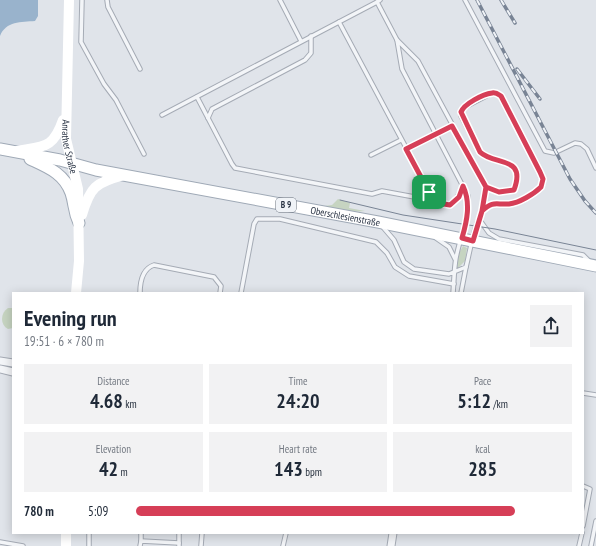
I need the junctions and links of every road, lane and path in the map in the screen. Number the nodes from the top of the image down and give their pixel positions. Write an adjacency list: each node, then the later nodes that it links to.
1 (70, 0): 13 (main road, Anrather Straße)
2 (82, 0): 22 (lane)
3 (107, 0): 11 (lane)
4 (280, 0): 10 (lane)
5 (465, 0): 25 (lane)
6 (376, 1): 7 (lane); 9 (lane)
7 (339, 22): 8 (lane); 18 (lane)
8 (311, 36): 10 (lane); 15 (lane)
9 (397, 40): 16 (lane); 17 (lane)
10 (301, 41): 12 (lane)
11 (140, 69)
12 (197, 97): 14 (lane); 15 (lane)
13 (66, 112): 21 (main road); 24 (main road, Anrather Straße)
14 (162, 116)
15 (208, 118): 29 (lane)
16 (452, 126): 17 (lane); 28 (lane)
17 (436, 134): 20 (lane); 27 (lane)
18 (401, 140): 20 (lane); 23 (lane)
19 (0, 149): 21 (main road, Oberschlesienstraße / B 9)
20 (406, 149): 29 (lane)
21 (14, 151): 24 (main road, Oberschlesienstraße / B 9); 33 (main road, B 9)
22 (144, 154)
23 (371, 155)
24 (72, 164): 26 (main road, Oberschlesienstraße / B 9); 33 (main road, Anrather Straße)
25 (596, 168)
26 (124, 175): 32 (main road, Oberschlesienstraße / B 9); 33 (main road)
27 (463, 186): 29 (lane); 35 (lane)
28 (486, 187): 30 (lane); 30 (lane)
29 (429, 192)
30 (482, 211): 31 (lane)
31 (479, 220): 36 (lane); 38 (lane)
32 (378, 222): 34 (main road, Oberschlesienstraße / B 9); 40 (lane)
33 (79, 223): 42 (main road, Anrather Straße)
34 (427, 232): 35 (main road, Oberschlesienstraße / B 9); 37 (lane)
35 (462, 238): 36 (main road, Oberschlesienstraße / B 9); 37 (lane)
36 (473, 241): 38 (main road, Oberschlesienstraße / B 9); 39 (lane)
37 (456, 260): 40 (lane)
38 (595, 265)
39 (466, 266): 40 (lane); 47 (lane)
40 (455, 273): 41 (lane)
41 (454, 284): 45 (lane); 46 (lane)
42 (76, 292)
43 (140, 292): 44 (lane)
44 (220, 292)
45 (241, 292)
46 (453, 292)
47 (461, 292)
48 (0, 361): 49 (street)
49 (12, 364)
50 (0, 369): 51 (street)
51 (12, 372)
52 (584, 393): 53 (lane)
53 (596, 396)
54 (584, 486): 55 (lane)
55 (584, 521)
56 (596, 521): 75 (lane)
57 (66, 534): 69 (main road)
58 (89, 534): 70 (lane)
59 (141, 534): 66 (lane)
60 (180, 534): 67 (lane)
61 (202, 534): 71 (lane)
62 (286, 534): 72 (lane)
63 (393, 534): 73 (street)
64 (582, 534): 74 (lane)
65 (0, 542): 68 (lane)
66 (140, 544): 67 (lane)
67 (179, 545)
68 (23, 546)
69 (66, 546)
70 (88, 546)
71 (201, 546)
72 (283, 546)
73 (391, 546)
74 (579, 546)
75 (591, 546)

